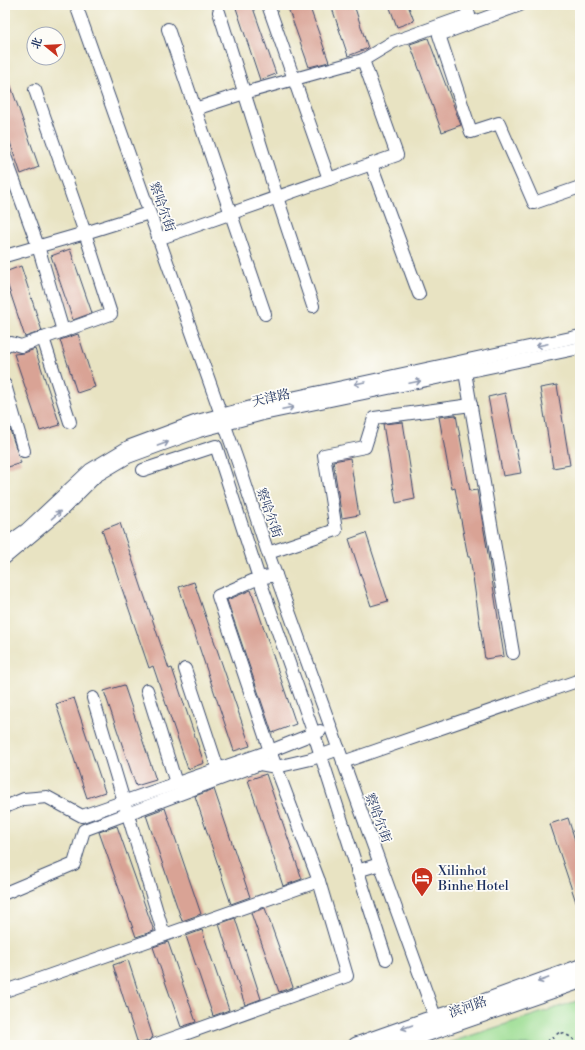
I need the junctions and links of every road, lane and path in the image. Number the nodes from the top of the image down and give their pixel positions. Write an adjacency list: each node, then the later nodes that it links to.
1 (76, 5): 17 (street, 察哈尔街)
2 (268, 5): 8 (street)
3 (466, 5): 7 (street)
4 (520, 5): 15 (street)
5 (219, 12): 10 (street)
6 (168, 29): 11 (street)
7 (363, 60): 8 (street); 13 (street)
8 (294, 79): 10 (street); 14 (street)
9 (35, 90): 19 (street)
10 (244, 93): 11 (street); 16 (street)
11 (195, 109): 18 (street)
12 (5, 156): 21 (street)
13 (371, 164): 14 (street); 23 (street)
14 (329, 179): 16 (street)
15 (580, 187)
16 (277, 198): 18 (street); 24 (street)
17 (149, 212): 19 (street); 20 (street, 察哈尔街)
18 (231, 213): 20 (street); 25 (street)
19 (85, 232): 21 (street); 26 (street)
20 (158, 239): 34 (street, 察哈尔街)
21 (38, 246): 22 (street); 26 (street)
22 (5, 256)
23 (419, 294)
24 (313, 306)
25 (265, 314)
26 (63, 331): 28 (street)
27 (580, 336): 34 (street, 天津路, one-way to 34)
28 (43, 338): 29 (street); 35 (street)
29 (5, 346)
30 (580, 348): 31 (street, 天津路)
31 (465, 372): 33 (street); 34 (street, 天津路, one-way to 31)
32 (5, 385): 36 (street)
33 (471, 405): 39 (street); 43 (street)
34 (222, 420): 38 (street, 天津路); 39 (street, 察哈尔街); 40 (street, 天津路, one-way to 34)
35 (70, 422)
36 (24, 451)
37 (143, 470): 42 (street)
38 (5, 545)
39 (268, 553): 41 (street, 察哈尔街)
40 (5, 558)
41 (276, 575): 42 (street); 48 (street, 察哈尔街)
42 (258, 578): 49 (street); 51 (street)
43 (513, 653)
44 (184, 668): 55 (street)
45 (580, 680): 53 (street)
46 (147, 690): 56 (street)
47 (93, 698): 57 (street)
48 (331, 727): 49 (street); 50 (street, 察哈尔街)
49 (314, 734): 51 (street); 52 (street)
50 (339, 749): 52 (street); 53 (street, 察哈尔街)
51 (270, 751): 54 (street); 55 (street)
52 (320, 756): 54 (street); 61 (street)
53 (343, 762): 60 (street, 察哈尔街)
54 (276, 767): 59 (street); 62 (street)
55 (218, 769): 56 (street)
56 (176, 783): 57 (street)
57 (124, 801): 58 (street); 59 (street)
58 (5, 807)
59 (128, 814): 63 (street); 64 (street)
60 (380, 864): 61 (street); 69 (street, 察哈尔街)
61 (357, 871): 65 (street)
62 (319, 881): 64 (street); 70 (street)
63 (5, 893)
64 (164, 935): 68 (street)
65 (386, 959)
66 (580, 967): 69 (main road, 滨河路, one-way to 69)
67 (580, 981): 69 (main road, 滨河路)
68 (5, 991)
69 (437, 1023): 71 (main road, 滨河路, one-way to 71); 72 (main road, 滨河路)
70 (154, 1045)
71 (356, 1045)
72 (394, 1045)
73 (542, 1045): 74 (path)
74 (579, 1045)

